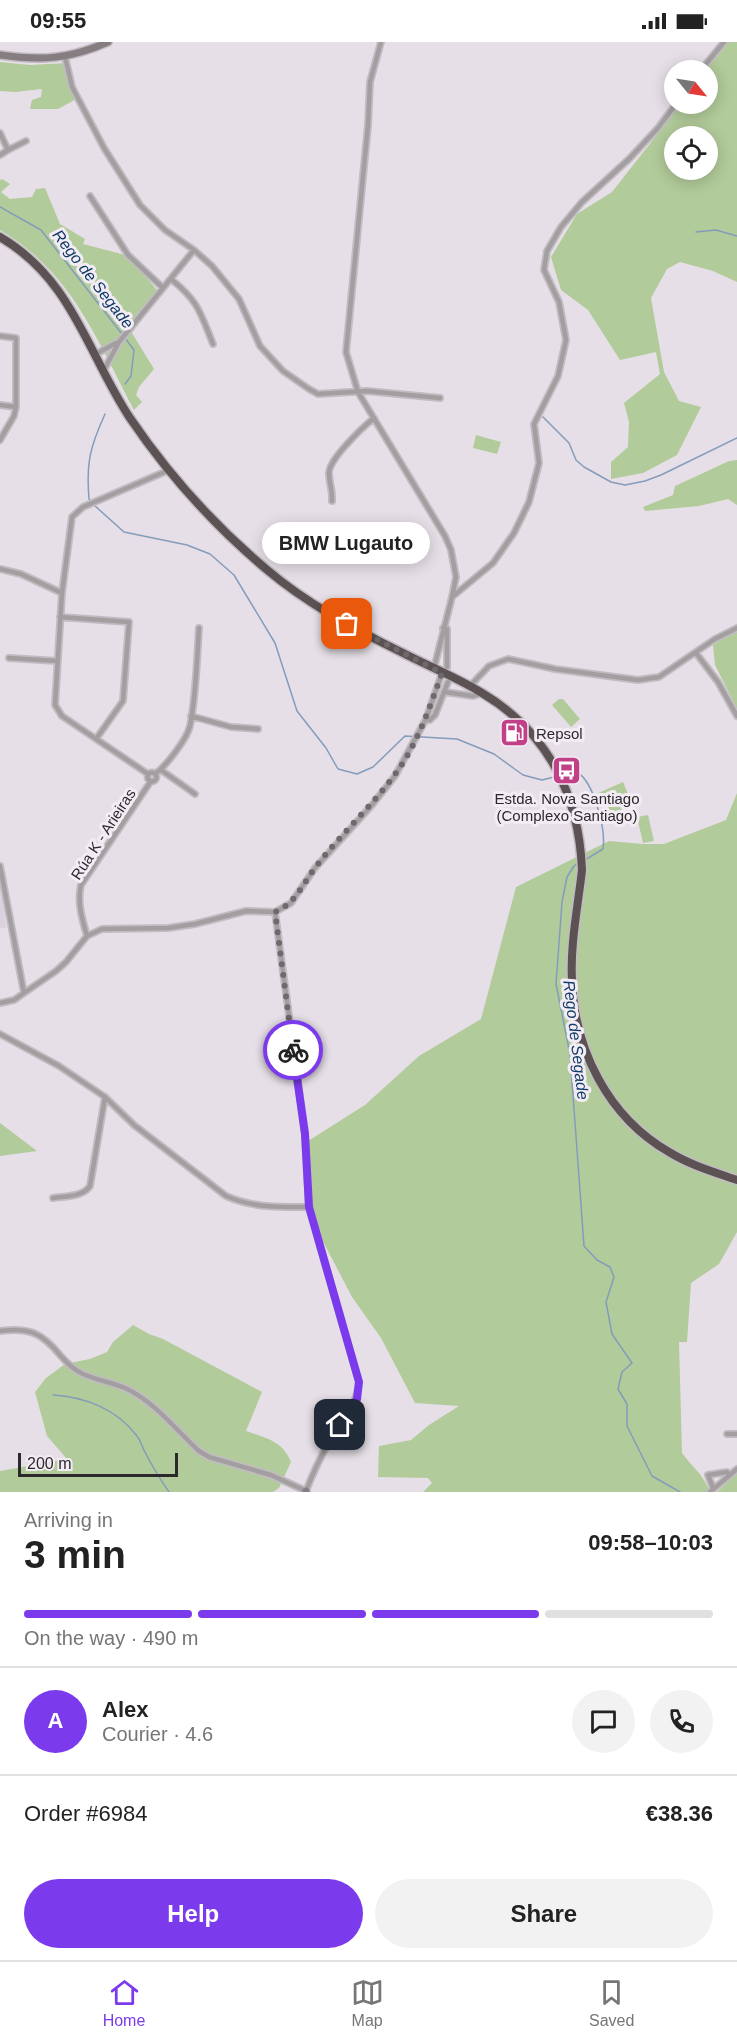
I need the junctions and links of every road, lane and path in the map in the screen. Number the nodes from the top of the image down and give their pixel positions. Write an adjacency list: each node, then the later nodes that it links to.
1 (108, 42): 5 (main road)
2 (381, 42): 22 (street)
3 (724, 42): 6 (street)
4 (0, 55): 5 (main road)
5 (65, 57): 14 (street)
6 (709, 60)
7 (668, 114): 32 (street)
8 (0, 133): 10 (street)
9 (26, 141): 10 (street)
10 (8, 150): 11 (street)
11 (0, 155)
12 (90, 196): 16 (street)
13 (0, 237): 20 (highway)
14 (194, 250): 15 (street); 22 (street)
15 (171, 279): 16 (street); 19 (street)
16 (163, 288): 18 (street)
17 (0, 336): 25 (street)
18 (119, 342): 20 (street); 21 (street)
19 (213, 344)
20 (96, 354): 21 (highway)
21 (104, 370): 28 (highway)
22 (358, 392): 23 (street); 26 (street)
23 (440, 398)
24 (0, 405): 25 (street)
25 (16, 407): 27 (street)
26 (375, 418): 29 (street); 32 (street)
27 (0, 440)
28 (169, 470): 31 (street); 40 (highway)
29 (332, 501)
30 (0, 569): 31 (street)
31 (62, 592): 33 (street)
32 (453, 597): 35 (street)
33 (60, 617): 39 (street); 49 (street)
34 (199, 628): 45 (street, Rúa K - Arieiras)
35 (443, 628): 40 (street); 40 (street)
36 (737, 628): 37 (street)
37 (696, 653): 42 (street); 46 (street)
38 (9, 658): 39 (street)
39 (57, 661): 49 (street)
40 (441, 669): 42 (highway); 47 (street)
41 (448, 682): 43 (street)
42 (470, 686): 44 (highway)
43 (445, 692): 44 (street); 47 (street)
44 (483, 693): 63 (highway)
45 (191, 716): 48 (street); 50 (street, Rúa K - Arieiras)
46 (737, 716)
47 (426, 719): 57 (street)
48 (258, 729)
49 (96, 739): 51 (street)
50 (161, 770): 52 (street, Rúa K - Arieiras); 54 (street)
51 (148, 774): 52 (street, Rúa K - Arieiras); 53 (street, Rúa K - Arieiras)
52 (155, 774): 53 (street, Rúa K - Arieiras)
53 (151, 781): 58 (street, Rúa K - Arieiras)
54 (195, 794)
55 (0, 866): 56 (street)
56 (2, 885): 59 (street)
57 (275, 912): 58 (street); 65 (street)
58 (87, 936): 59 (street)
59 (24, 993): 60 (street)
60 (0, 1003)
61 (0, 1034): 62 (street)
62 (105, 1096): 64 (street); 65 (street)
63 (737, 1180)
64 (52, 1198)
65 (309, 1207): 72 (street)
66 (0, 1332): 72 (street)
67 (728, 1434): 68 (street)
68 (737, 1434)
69 (737, 1469): 70 (street)
70 (729, 1474): 71 (street); 71 (street)
71 (711, 1490)
72 (306, 1491)

